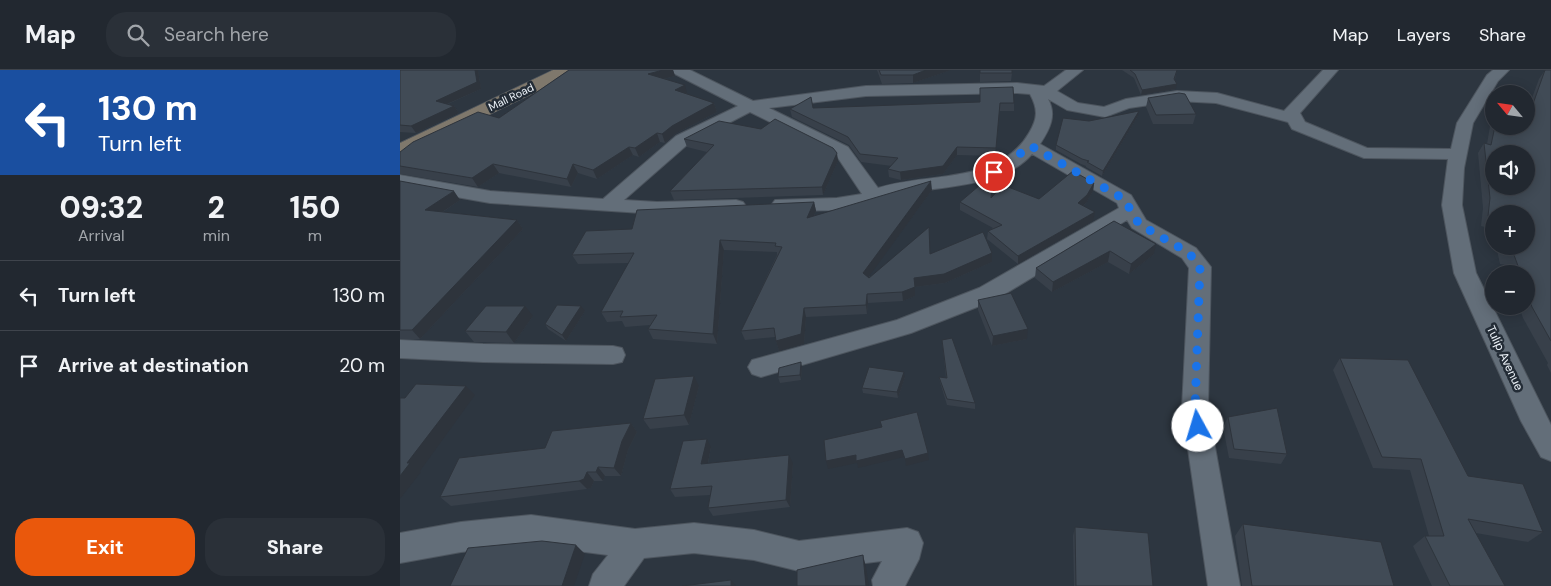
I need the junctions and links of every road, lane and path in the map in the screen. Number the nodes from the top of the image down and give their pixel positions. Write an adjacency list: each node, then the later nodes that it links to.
1 (567, 70): 10 (street, Mall Road)
2 (678, 70): 7 (street)
3 (1076, 70): 6 (street)
4 (1331, 70): 8 (street)
5 (1502, 70): 11 (street, Tulip Avenue)
6 (1041, 90): 7 (street); 8 (street); 9 (street)
7 (750, 106): 13 (street); 14 (street)
8 (1295, 118): 11 (street)
9 (1031, 146): 13 (street); 15 (street)
10 (402, 149)
11 (1458, 154): 19 (street, Tulip Avenue)
12 (400, 181): 14 (street)
13 (873, 196): 14 (street)
14 (607, 205)
15 (1130, 210): 18 (street); 24 (street)
16 (400, 349): 17 (street)
17 (613, 355)
18 (761, 367)
19 (1551, 450)
20 (635, 544): 21 (street); 22 (street); 23 (street)
21 (400, 548)
22 (605, 586)
23 (889, 586)
24 (1224, 586)

